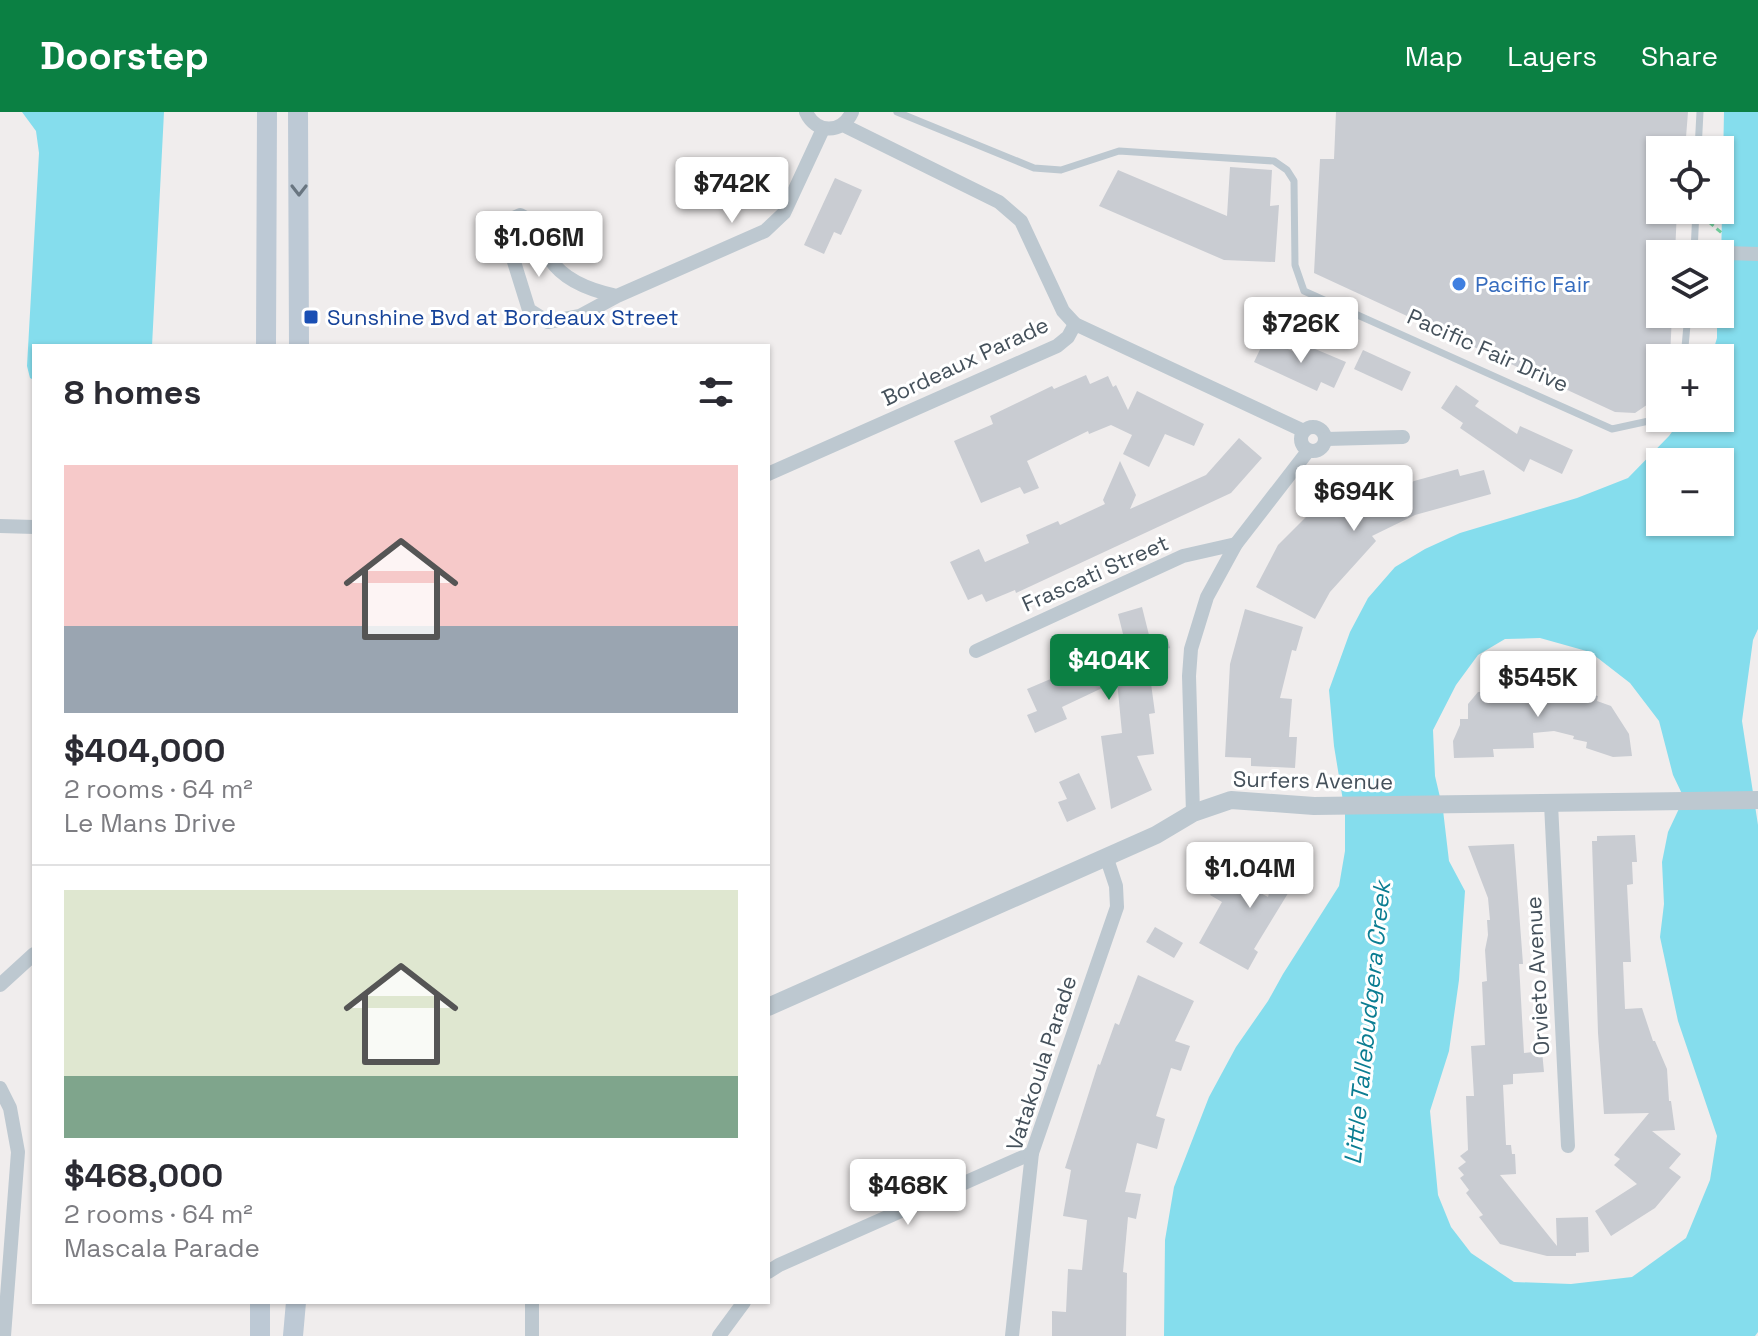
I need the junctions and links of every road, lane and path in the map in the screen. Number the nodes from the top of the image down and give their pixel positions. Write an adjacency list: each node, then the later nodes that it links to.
1 (267, 112): 14 (main road)
2 (298, 112): 15 (main road, one-way to 15)
3 (806, 112): 8 (street)
4 (852, 112): 7 (street)
5 (897, 112): 16 (lane, Pacific Fair Drive)
6 (1700, 112): 9 (lane)
7 (843, 125): 8 (street); 13 (street)
8 (823, 129): 12 (street)
9 (1699, 136)
10 (1734, 253): 11 (street)
11 (1758, 254)
12 (617, 296): 12 (street)
13 (1075, 324): 17 (street, Bordeaux Parade); 21 (street, Bordeaux Parade)
14 (266, 344)
15 (299, 344)
16 (1646, 422)
17 (1304, 431): 19 (street); 20 (street)
18 (1403, 437): 19 (street)
19 (1326, 439): 20 (street)
20 (1308, 451): 24 (street)
21 (770, 473)
22 (0, 526): 23 (street)
23 (32, 527)
24 (1236, 544): 25 (street, Frascati Street); 28 (street)
25 (976, 651)
26 (1758, 800): 27 (street, Surfers Avenue)
27 (1551, 804): 28 (street, Surfers Avenue); 34 (street, Orvieto Avenue)
28 (1193, 813): 29 (street, Surfers Avenue)
29 (1106, 856): 32 (street, Surfers Avenue); 35 (street, Vatakoula Parade)
30 (32, 956): 31 (street)
31 (0, 985)
32 (770, 1006)
33 (0, 1088): 41 (street)
34 (1568, 1146)
35 (1032, 1153): 36 (street); 46 (street, Vatakoula Parade)
36 (770, 1271)
37 (260, 1304): 42 (main road)
38 (296, 1304): 43 (main road)
39 (532, 1304): 44 (street)
40 (743, 1304): 45 (street)
41 (4, 1336)
42 (260, 1336)
43 (293, 1336)
44 (532, 1336)
45 (719, 1336)
46 (1012, 1336)

